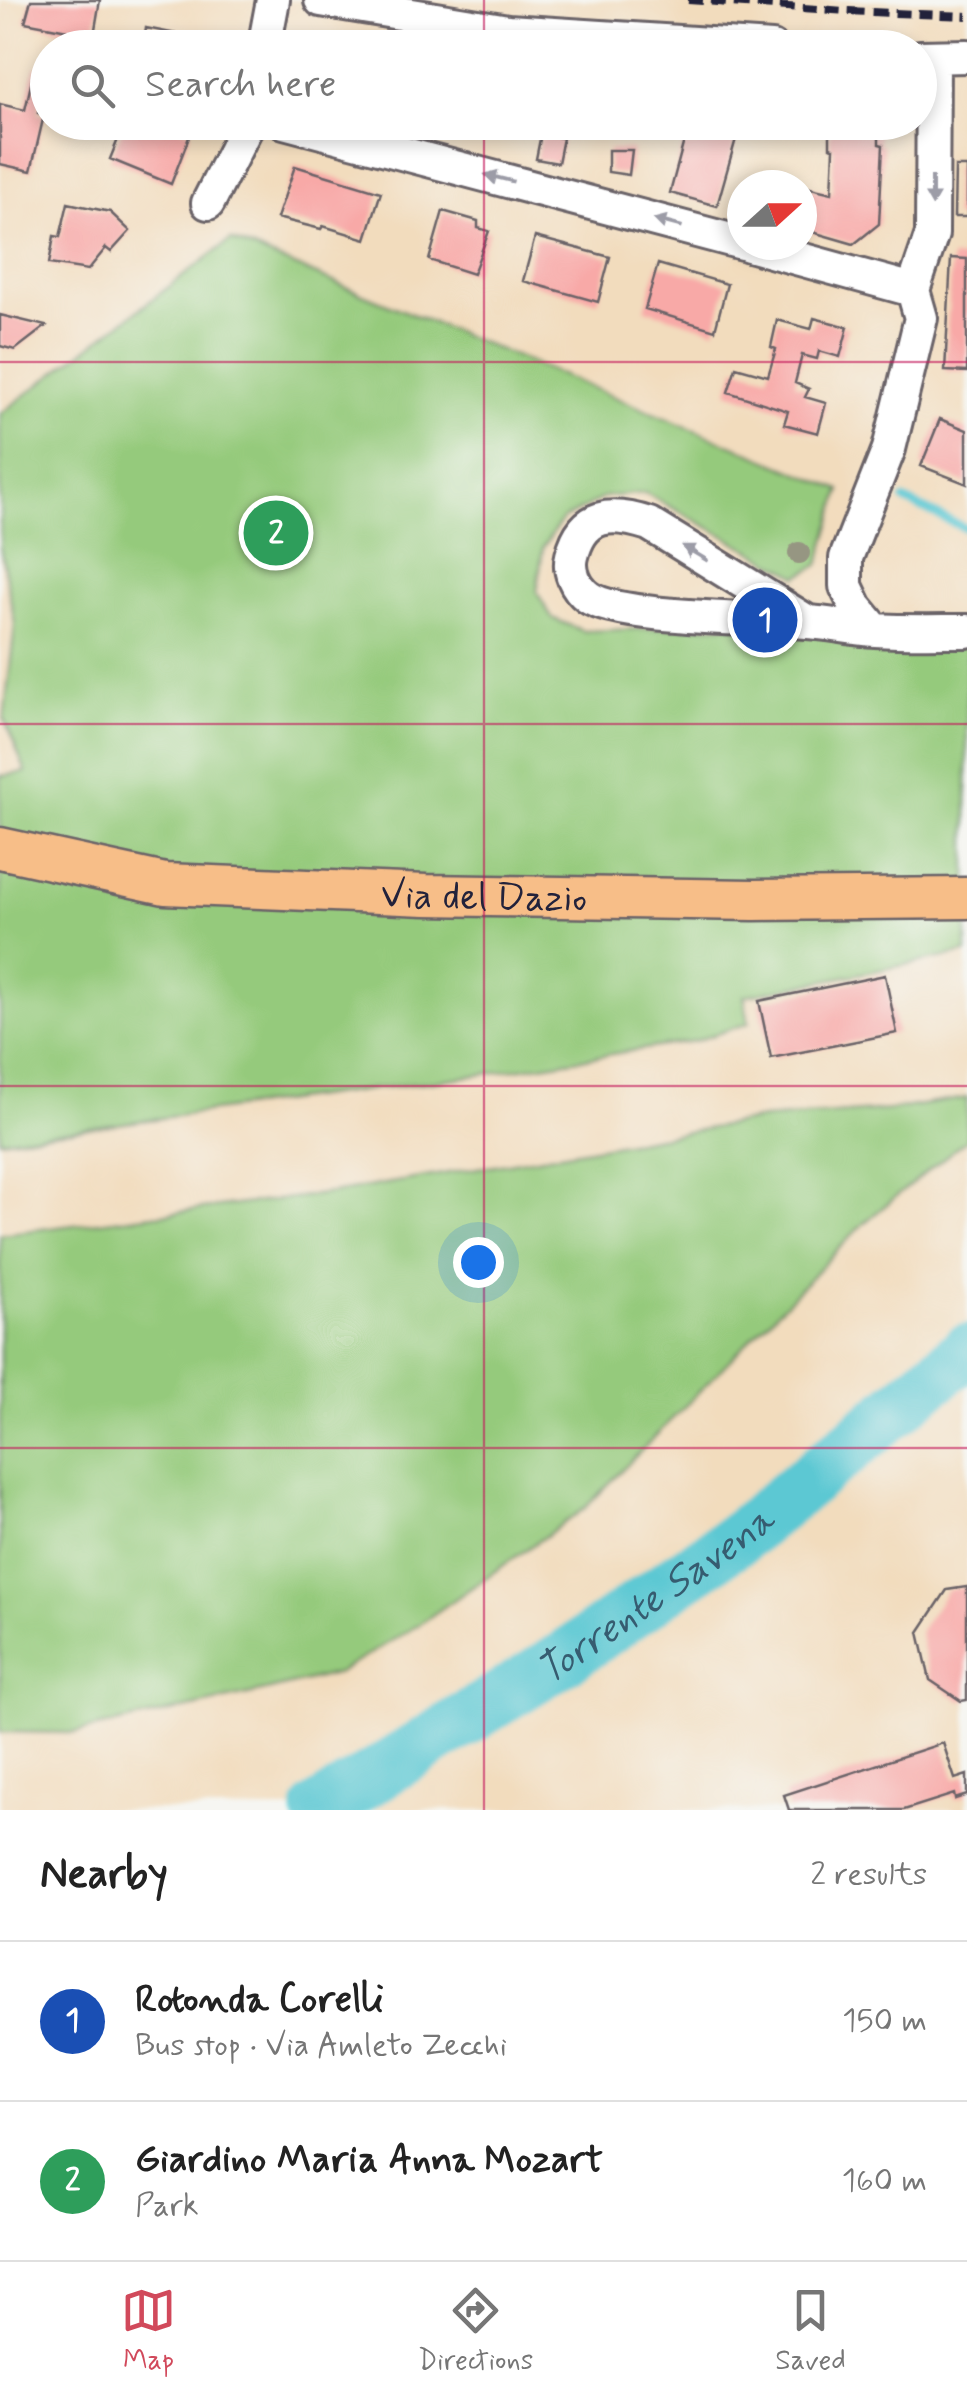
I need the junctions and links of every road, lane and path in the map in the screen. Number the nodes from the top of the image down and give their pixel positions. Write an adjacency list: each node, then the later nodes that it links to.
1 (273, 0): 3 (street)
2 (322, 0): 4 (street)
3 (267, 30)
4 (502, 30)
5 (967, 56): 6 (street)
6 (937, 57)
7 (240, 140): 10 (street)
8 (352, 140): 11 (street, one-way to 8)
9 (929, 140): 13 (street, one-way to 13)
10 (208, 203)
11 (727, 239)
12 (803, 260): 13 (street)
13 (912, 290): 15 (street)
14 (808, 622): 14 (street, one-way to 14); 15 (street)
15 (875, 630): 16 (street)
16 (967, 631)
17 (1, 849): 18 (main road, Via del Dazio)
18 (967, 898)

